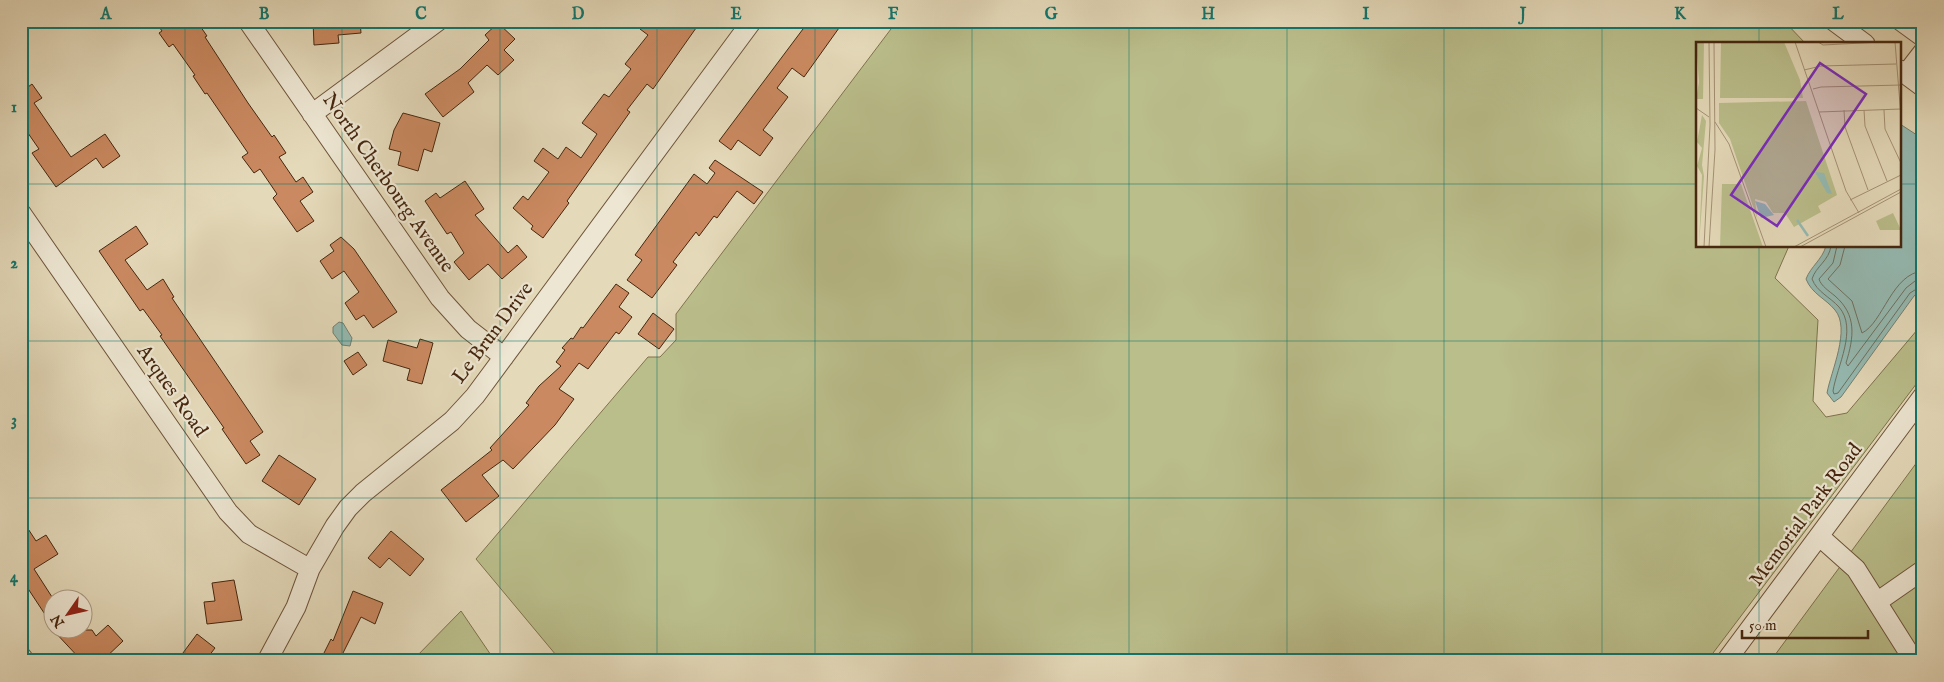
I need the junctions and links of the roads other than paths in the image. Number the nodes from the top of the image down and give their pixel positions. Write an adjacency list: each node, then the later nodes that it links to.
1 (248, 21): 11 (street, North Cherbourg Avenue)
2 (438, 21): 11 (street)
3 (752, 21): 13 (street, Le Brun Drive)
4 (1834, 21): 7 (street)
5 (1903, 22): 6 (street)
6 (1923, 37)
7 (1862, 42)
8 (1923, 52): 9 (street)
9 (1903, 72): 10 (street)
10 (1923, 87)
11 (312, 114): 13 (street, North Cherbourg Avenue)
12 (21, 213): 16 (street, Arques Road)
13 (504, 357): 16 (street, Le Brun Drive)
14 (1923, 396): 15 (street, Memorial Park Road)
15 (1819, 536): 18 (street); 22 (street, Memorial Park Road)
16 (310, 570): 21 (street, Le Brun Drive)
17 (1923, 570): 18 (street)
18 (1877, 602): 23 (street)
19 (21, 656): 20 (street)
20 (25, 661)
21 (267, 661)
22 (1726, 661)
23 (1919, 661)

